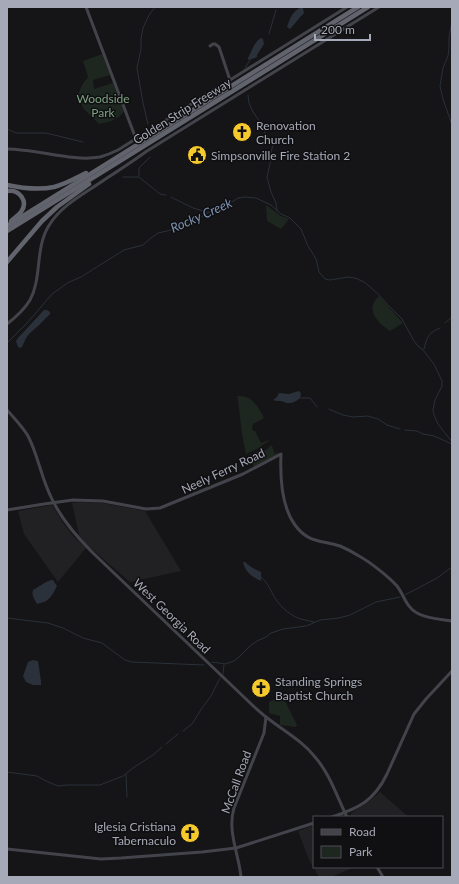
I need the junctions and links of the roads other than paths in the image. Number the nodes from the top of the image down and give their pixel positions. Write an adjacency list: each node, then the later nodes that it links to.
1 (86, 7): 8 (street)
2 (347, 7): 7 (street)
3 (358, 7): 10 (highway, Golden Strip Freeway)
4 (368, 7): 10 (highway, Golden Strip Freeway)
5 (379, 7): 15 (street)
6 (210, 46): 7 (street)
7 (230, 80): 8 (street)
8 (136, 139): 9 (street)
9 (7, 149)
10 (110, 165): 11 (highway); 12 (highway, Golden Strip Freeway); 13 (highway, Golden Strip Freeway); 14 (highway)
11 (7, 187): 12 (highway)
12 (7, 225)
13 (7, 231)
14 (7, 262)
15 (7, 324)
16 (7, 410): 17 (street, West Georgia Road)
17 (53, 502): 18 (street, Neely Ferry Road); 19 (street, Neely Ferry Road); 21 (street, West Georgia Road)
18 (7, 510)
19 (452, 621)
20 (452, 671): 22 (street)
21 (266, 717): 22 (street, West Georgia Road); 26 (street, McCall Road)
22 (345, 813): 23 (street); 24 (street, West Georgia Road)
23 (335, 816)
24 (346, 816)
25 (313, 823): 26 (street)
26 (236, 848): 27 (street); 29 (street, McCall Road)
27 (7, 849)
28 (378, 868): 30 (street)
29 (241, 877)
30 (383, 877)

